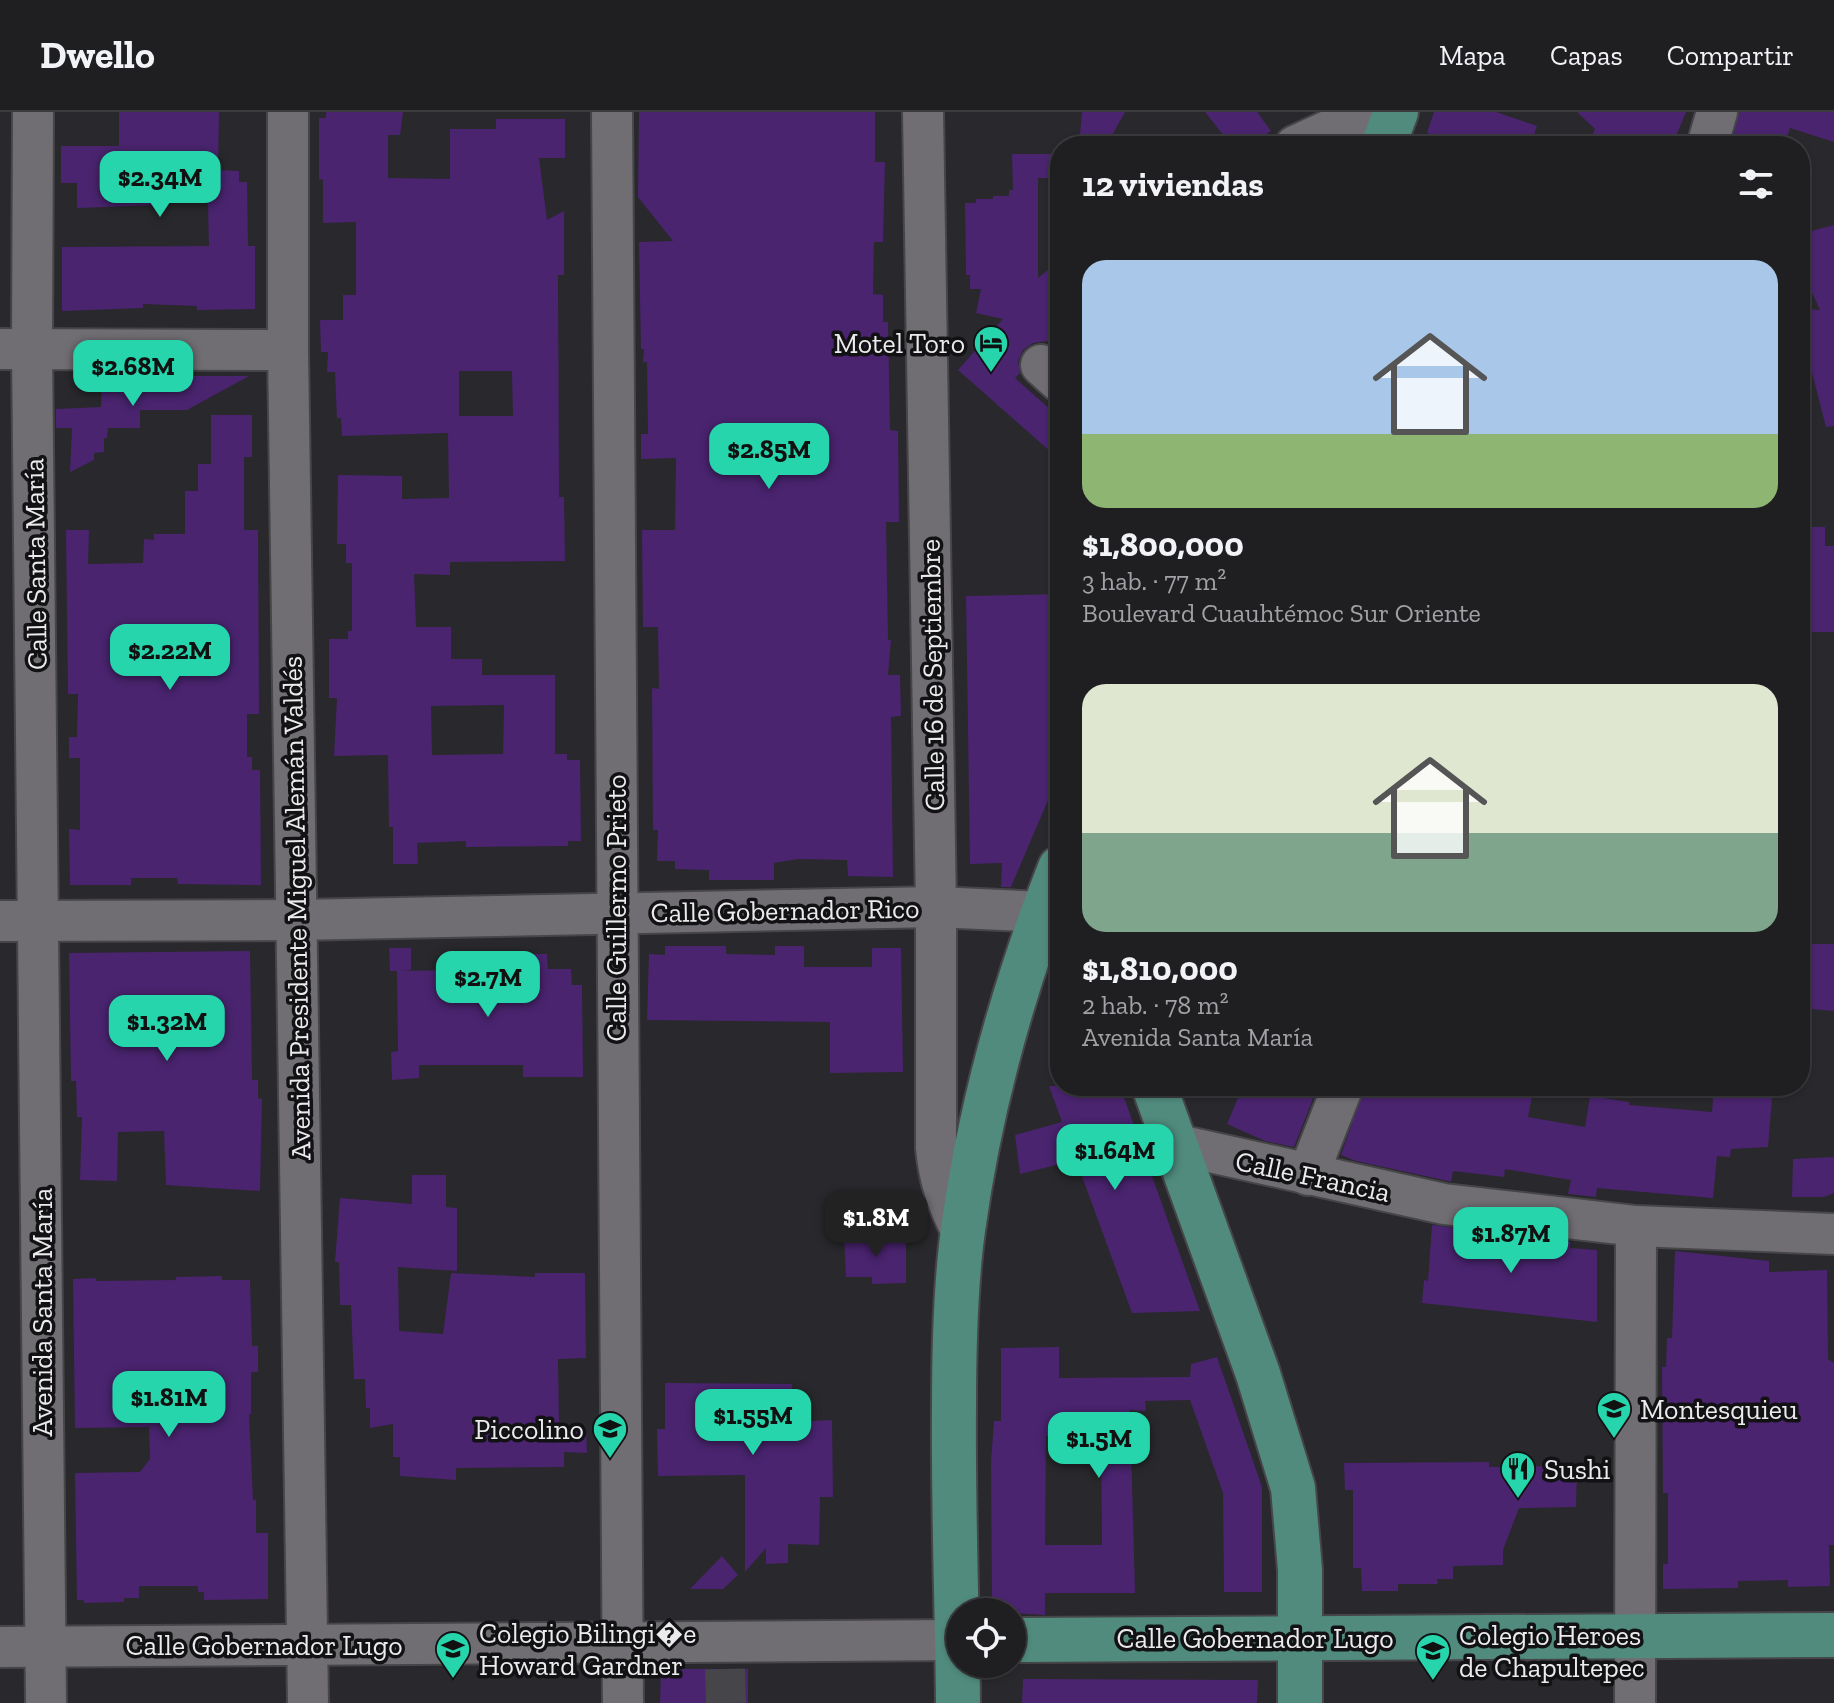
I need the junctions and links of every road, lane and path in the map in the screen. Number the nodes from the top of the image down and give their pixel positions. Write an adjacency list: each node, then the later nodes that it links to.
1 (33, 112): 9 (street, Calle Santa María)
2 (288, 112): 10 (street, Avenida Presidente Miguel Alemán Valdés)
3 (612, 112): 13 (street, Calle Guillermo Prieto)
4 (923, 112): 12 (street, Calle 16 de Septiembre)
5 (1717, 112): 8 (street)
6 (1390, 128): 7 (street)
7 (1317, 136)
8 (1710, 136)
9 (16, 349): 10 (street); 16 (street, Calle Santa María)
10 (288, 350): 15 (street, Avenida Presidente Miguel Alemán Valdés)
11 (1050, 894): 14 (main road)
12 (936, 907): 13 (street, Calle Gobernador Rico); 14 (street, Calle Gobernador Rico); 24 (street, Calle 16 de Septiembre)
13 (616, 912): 15 (street, Calle Gobernador Rico); 32 (street, Calle Guillermo Prieto)
14 (1043, 912): 18 (main road)
15 (296, 920): 16 (street, Calle Gobernador Rico); 33 (street, Avenida Presidente Miguel Alemán Valdés)
16 (19, 921): 34 (street, Avenida Santa María)
17 (1050, 978): 18 (main road)
18 (1001, 1039): 24 (main road)
19 (1157, 1096): 21 (main road)
20 (1339, 1096): 22 (street)
21 (1174, 1144): 22 (street, Calle Francia); 29 (main road)
22 (1308, 1175): 23 (street, Calle Francia)
23 (1636, 1226): 25 (street, Calle Francia); 28 (street)
24 (962, 1232): 26 (main road)
25 (1834, 1234)
26 (958, 1598)
27 (1834, 1635): 28 (main road, Calle Gobernador Lugo)
28 (1635, 1636): 29 (main road, Calle Gobernador Lugo); 42 (street)
29 (1301, 1638): 30 (main road, Calle Gobernador Lugo); 41 (main road)
30 (1026, 1640)
31 (946, 1641): 32 (street, Calle Gobernador Lugo)
32 (623, 1642): 33 (street, Calle Gobernador Lugo); 39 (street, Calle Guillermo Prieto)
33 (308, 1644): 34 (street, Calle Gobernador Lugo); 38 (street, Avenida Presidente Miguel Alemán Valdés)
34 (46, 1646): 35 (street, Calle Gobernador Lugo); 37 (street, Avenida Santa María)
35 (0, 1647)
36 (958, 1678): 40 (main road)
37 (46, 1703)
38 (308, 1703)
39 (623, 1703)
40 (958, 1703)
41 (1300, 1703)
42 (1635, 1703)

